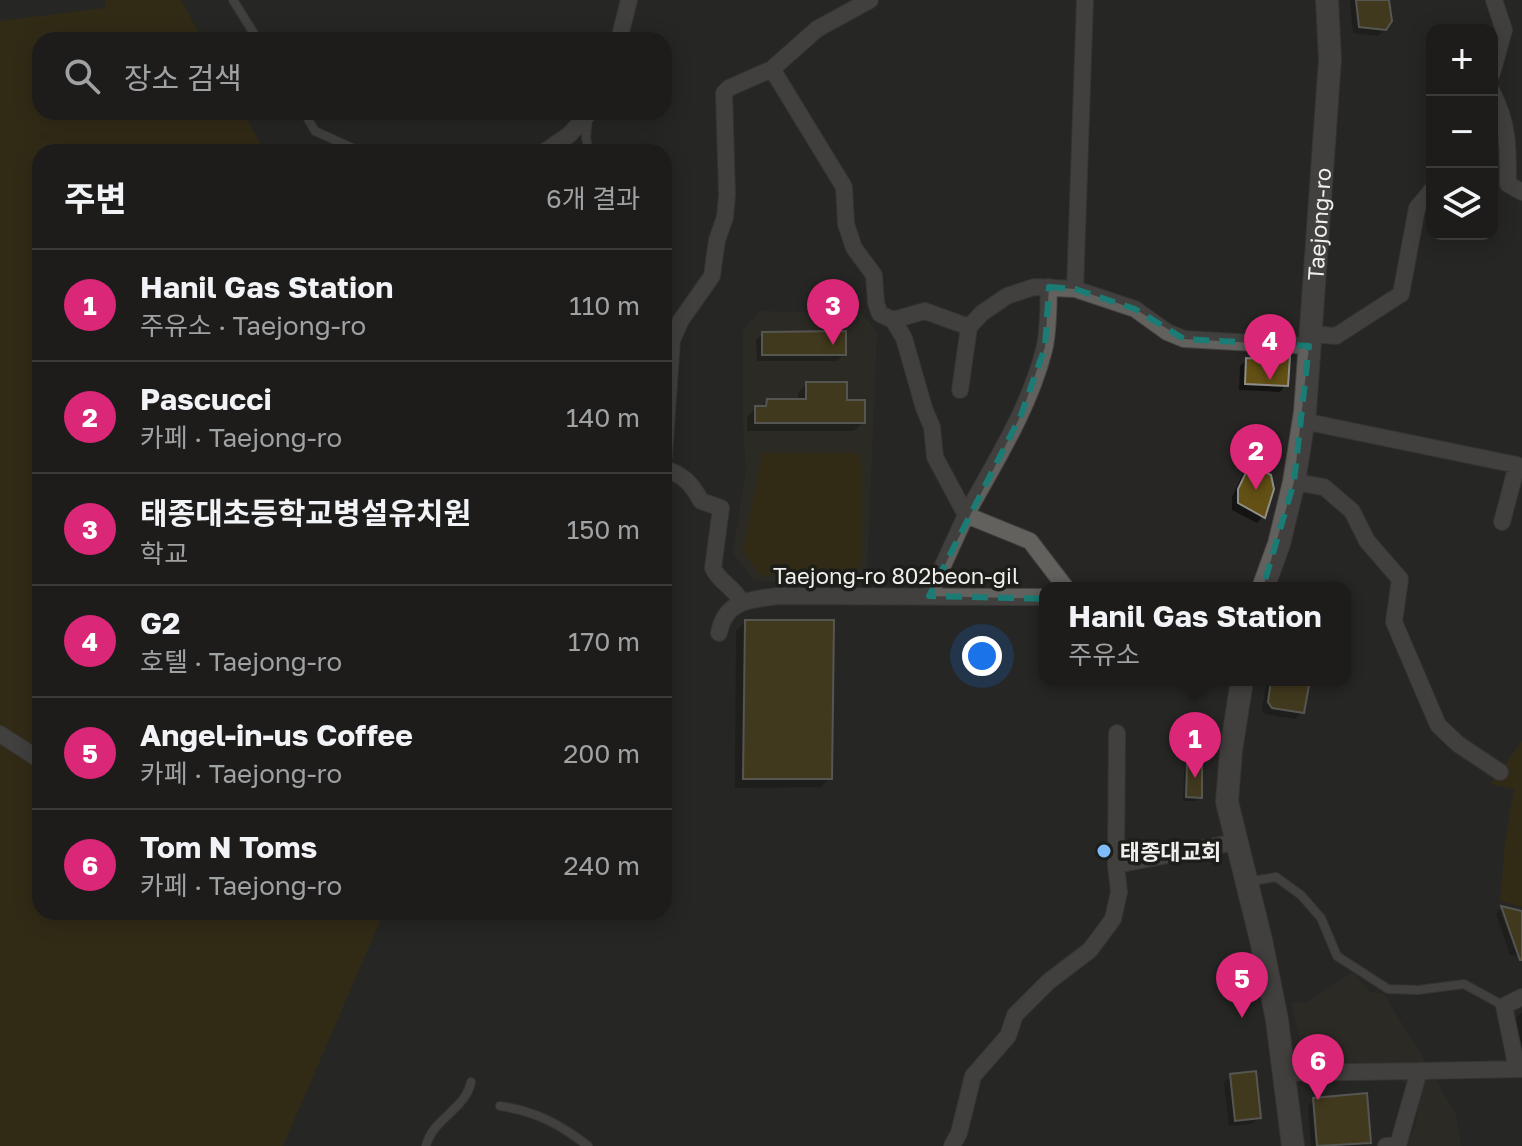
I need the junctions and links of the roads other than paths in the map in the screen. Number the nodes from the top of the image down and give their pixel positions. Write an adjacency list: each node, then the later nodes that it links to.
1 (233, 0): 7 (lane)
2 (629, 0): 8 (street)
3 (870, 0): 10 (street)
4 (1085, 0): 21 (street)
5 (1327, 0): 25 (main road, Taejong-ro)
6 (1494, 0): 9 (street)
7 (253, 32)
8 (621, 32)
9 (1498, 52)
10 (772, 69): 22 (street); 24 (street)
11 (1494, 96): 18 (street)
12 (309, 120): 15 (lane)
13 (583, 120): 16 (street)
14 (589, 120): 17 (lane)
15 (343, 144)
16 (556, 144)
17 (587, 144)
18 (1522, 192)
19 (1426, 197): 25 (street)
20 (1049, 287): 21 (street); 23 (street); 30 (street)
21 (1075, 289): 25 (street)
22 (886, 317): 23 (street); 30 (street)
23 (969, 327): 26 (street)
24 (672, 340)
25 (1310, 340): 27 (main road, Taejong-ro)
26 (960, 390)
27 (1303, 421): 29 (main road, Taejong-ro); 31 (street)
28 (672, 471): 36 (street)
29 (1294, 482): 33 (main road, Taejong-ro); 42 (street)
30 (966, 515): 32 (street); 34 (street)
31 (1502, 522)
32 (1061, 582)
33 (1265, 582)
34 (929, 596): 35 (street, Taejong-ro 802beon-gil); 36 (street, Taejong-ro 802beon-gil)
35 (1039, 597)
36 (741, 601): 37 (street)
37 (719, 633)
38 (1241, 686): 43 (main road)
39 (1117, 733): 44 (street)
40 (0, 734): 41 (street)
41 (32, 755)
42 (1500, 772)
43 (1236, 842): 44 (street); 45 (main road)
44 (1116, 865): 55 (street)
45 (1246, 883): 47 (lane); 50 (main road)
46 (1522, 997): 47 (street)
47 (1504, 1006): 48 (street)
48 (1519, 1069): 49 (street)
49 (1419, 1071): 50 (street); 57 (street)
50 (1284, 1073): 56 (main road)
51 (471, 1082): 53 (lane)
52 (500, 1106): 54 (lane)
53 (426, 1146)
54 (588, 1146)
55 (952, 1146)
56 (1293, 1146)
57 (1386, 1146)

